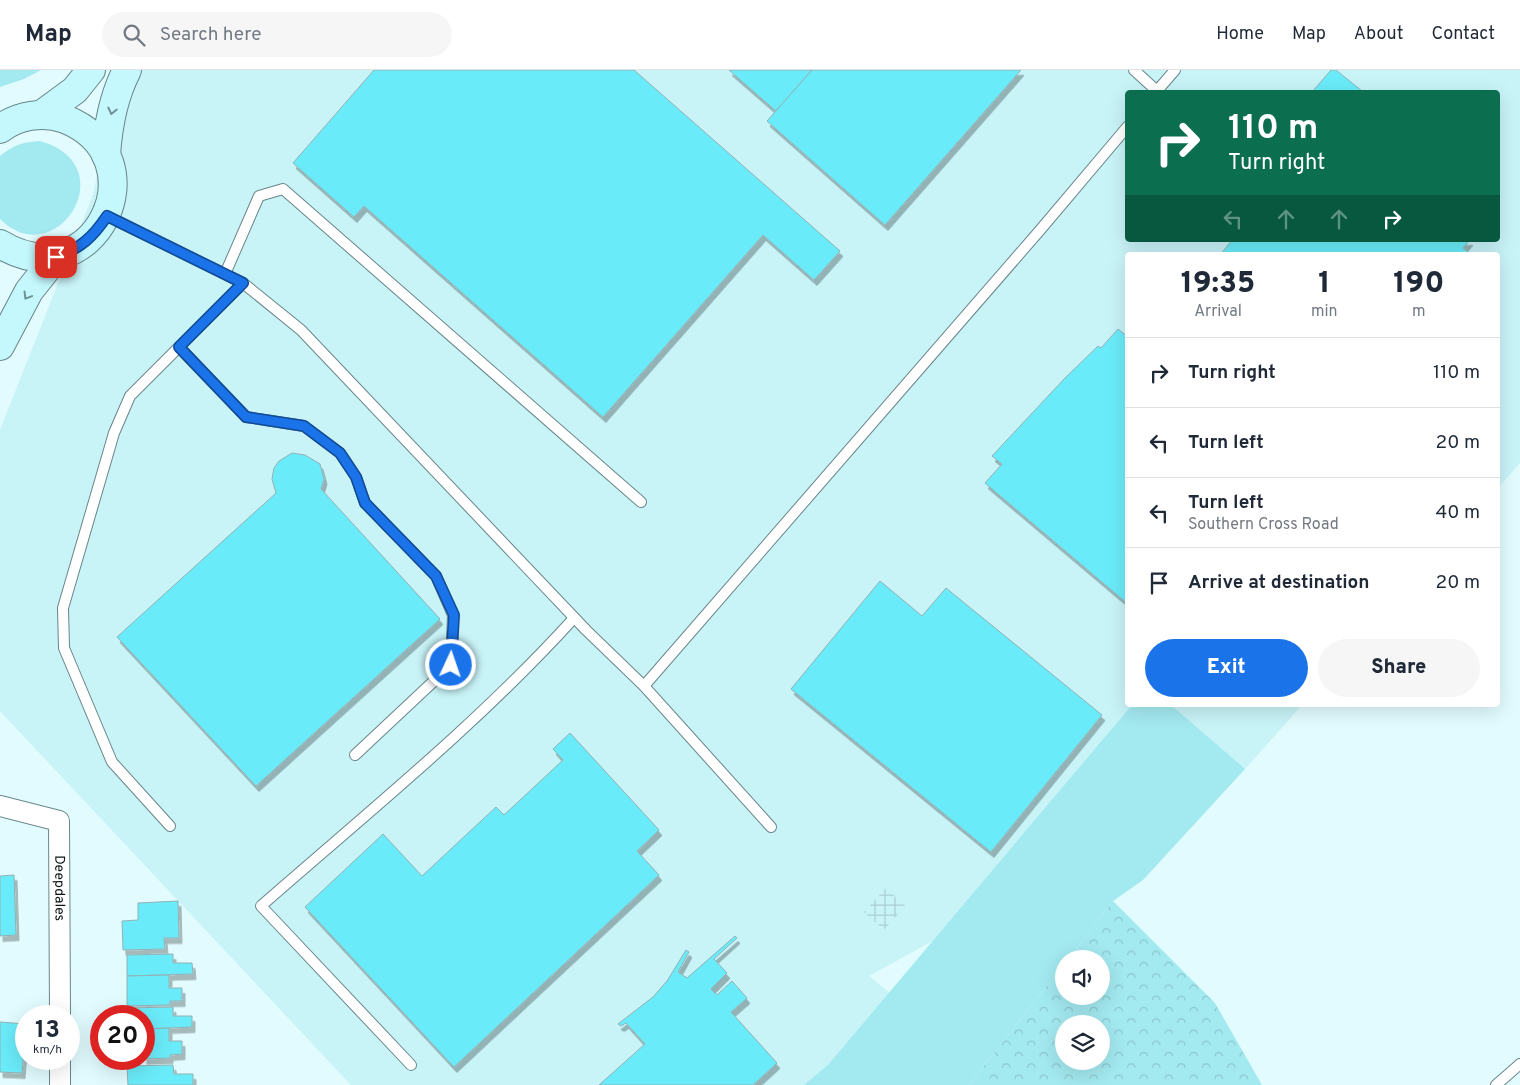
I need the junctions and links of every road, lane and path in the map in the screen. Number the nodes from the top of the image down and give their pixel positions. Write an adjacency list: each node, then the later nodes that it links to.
1 (91, 70): 7 (main road)
2 (127, 70): 10 (main road, one-way to 10)
3 (1134, 70): 5 (lane)
4 (1175, 70): 6 (lane)
5 (1154, 90)
6 (1158, 90)
7 (41, 115): 8 (main road); 10 (main road)
8 (0, 129)
9 (1125, 130): 20 (lane)
10 (106, 155): 11 (main road)
11 (107, 216): 13 (main road); 14 (lane)
12 (0, 244): 13 (main road)
13 (56, 257): 16 (main road, one-way to 16)
14 (225, 274): 15 (lane); 18 (lane)
15 (243, 283): 17 (lane); 19 (lane)
16 (0, 346)
17 (179, 347): 21 (lane); 23 (lane)
18 (641, 502)
19 (574, 618): 20 (lane); 27 (lane)
20 (644, 686): 24 (lane)
21 (355, 755)
22 (0, 806): 25 (street, Deepdales)
23 (170, 826)
24 (771, 827)
25 (60, 1005)
26 (1520, 1064): 30 (lane)
27 (410, 1065)
28 (60, 1070): 29 (street)
29 (60, 1085)
30 (1496, 1085)

